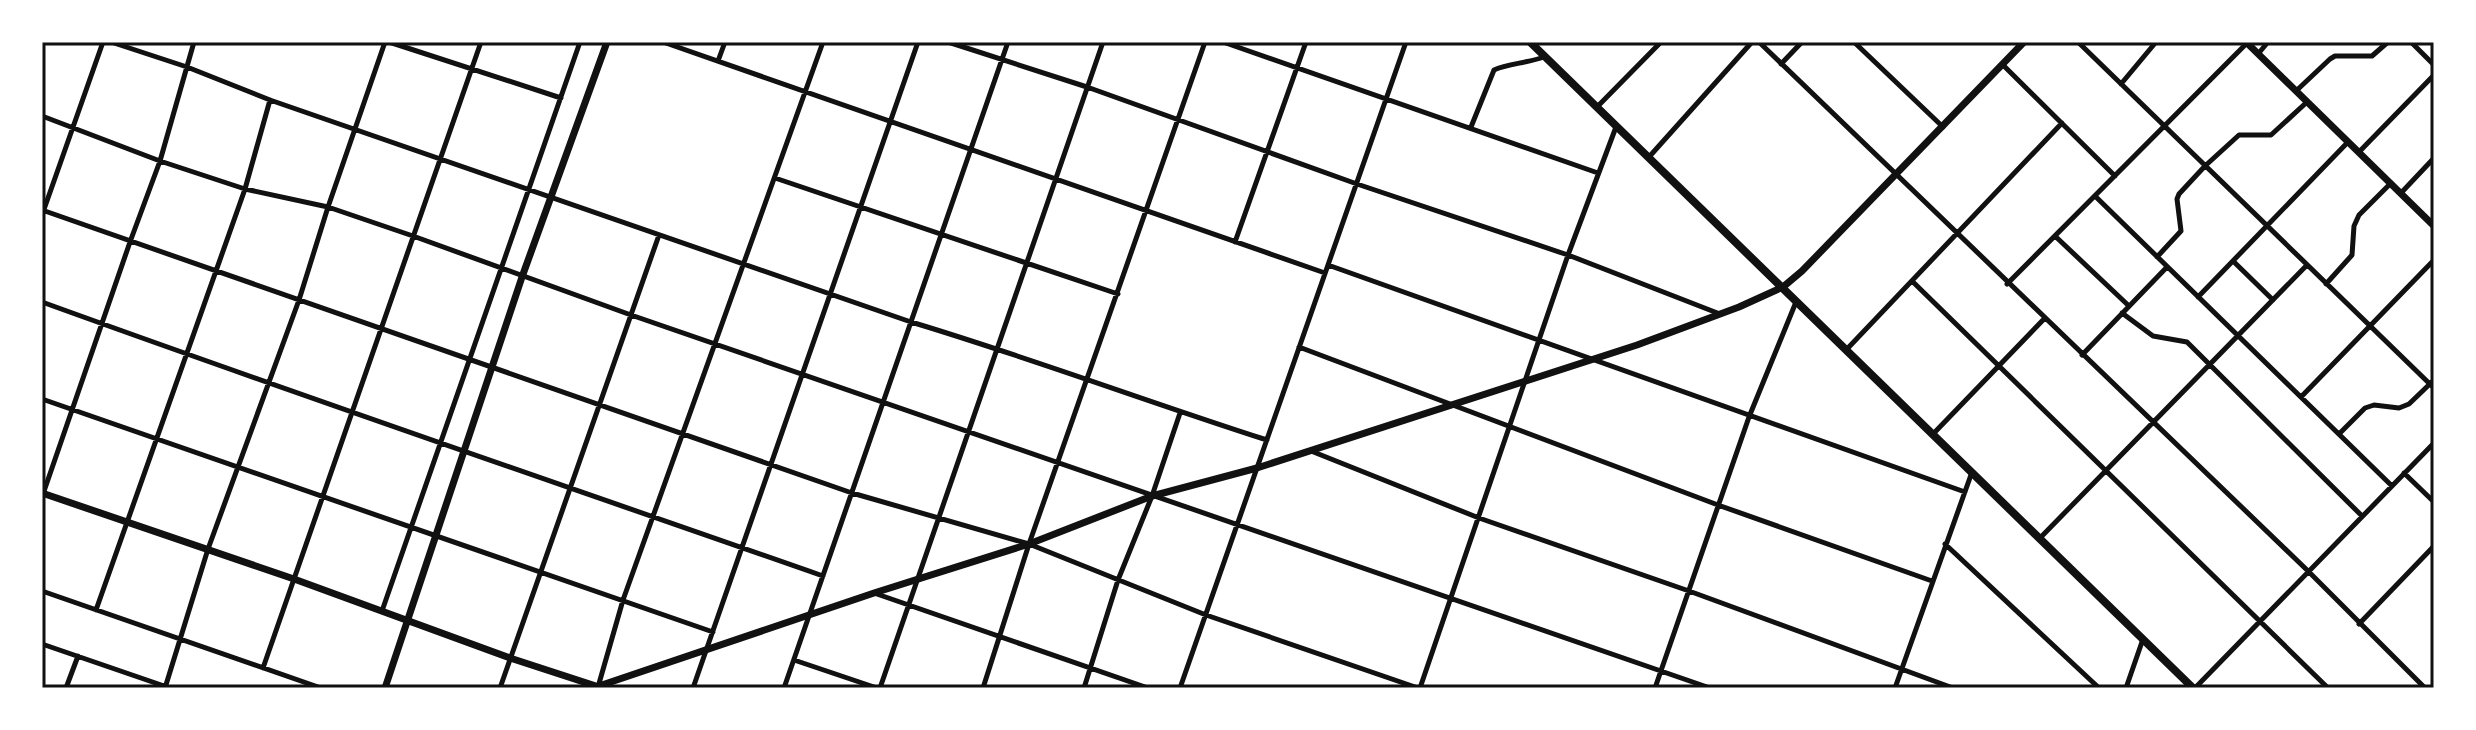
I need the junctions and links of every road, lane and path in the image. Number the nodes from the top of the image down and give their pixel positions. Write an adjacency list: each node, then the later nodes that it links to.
1 (103, 42): 59 (street)
2 (111, 42): 39 (street)
3 (194, 42): 39 (street)
4 (387, 42): 41 (street); 60 (street)
5 (481, 42): 41 (street)
6 (580, 42): 47 (street)
7 (607, 42): 82 (main road)
8 (663, 42): 34 (street)
9 (725, 42): 34 (street)
10 (823, 42): 45 (street)
11 (918, 42): 54 (street)
12 (948, 42): 35 (street)
13 (1008, 42): 35 (street)
14 (1103, 42): 44 (street)
15 (1205, 42): 53 (street)
16 (1223, 42): 40 (street)
17 (1306, 42): 40 (street)
18 (1406, 42): 48 (street)
19 (1530, 42): 33 (highway)
20 (1660, 42): 51 (street)
21 (1752, 42): 66 (street)
22 (1759, 42): 37 (street)
23 (1802, 42): 37 (street)
24 (1854, 42): 61 (street)
25 (2024, 42): 38 (main road)
26 (2078, 42): 43 (street)
27 (2156, 42): 43 (street)
28 (2268, 42): 32 (street)
29 (2388, 42): 46 (street)
30 (2411, 42): 36 (street)
31 (2246, 43): 32 (main road); 57 (street)
32 (2258, 54): 46 (main road)
33 (1545, 56): 51 (highway); 58 (street)
34 (718, 61): 45 (street)
35 (1002, 61): 44 (street); 63 (street)
36 (2433, 61)
37 (1781, 64): 72 (street)
38 (2003, 65): 55 (street); 61 (main road)
39 (187, 67): 49 (street); 69 (street)
40 (1297, 68): 48 (street); 64 (street)
41 (471, 70): 47 (street); 68 (street)
42 (2434, 75): 65 (street)
43 (2121, 84): 57 (street)
44 (1087, 87): 53 (street); 75 (street)
45 (805, 91): 54 (street); 74 (street)
46 (2296, 91): 50 (main road)
47 (561, 98): 79 (street)
48 (1386, 98): 58 (street); 77 (street)
49 (270, 100): 60 (street); 78 (street)
50 (2307, 102): 62 (main road); 70 (street)
51 (1597, 107): 56 (highway)
52 (42, 116): 59 (street)
53 (1179, 120): 64 (street); 86 (street)
54 (891, 122): 63 (street); 83 (street)
55 (2062, 123): 73 (street); 91 (street)
56 (1617, 126): 66 (highway); 71 (street)
57 (2164, 126): 70 (street); 73 (street)
58 (1471, 127): 71 (street)
59 (74, 128): 69 (street); 85 (street)
60 (355, 128): 68 (street); 84 (street)
61 (1943, 128): 72 (main road)
62 (2348, 142): 65 (main road); 87 (street)
63 (970, 149): 75 (street); 89 (street)
64 (1268, 151): 77 (street); 95 (street)
65 (2359, 152): 76 (main road)
66 (1649, 157): 112 (highway)
67 (2434, 158): 80 (street)
68 (440, 159): 79 (street); 92 (street)
69 (160, 161): 78 (street); 94 (street)
70 (2205, 166): 87 (street); 97 (street)
71 (1598, 173): 96 (street)
72 (1897, 174): 91 (street); 112 (main road)
73 (2115, 176): 81 (street)
74 (775, 178): 83 (street); 100 (street)
75 (1057, 179): 86 (street); 101 (street)
76 (2391, 183): 80 (main road); 111 (street)
77 (1357, 184): 96 (street); 102 (street)
78 (245, 189): 84 (street); 106 (street)
79 (529, 190): 82 (street); 105 (street)
80 (2401, 193): 88 (main road)
81 (2095, 196): 93 (street); 97 (street)
82 (552, 198): 90 (street); 108 (main road)
83 (860, 206): 89 (street); 113 (street)
84 (328, 207): 92 (street); 117 (street)
85 (42, 212): 94 (street)
86 (1148, 212): 95 (street); 114 (street)
87 (2267, 226): 99 (street); 103 (street)
88 (2434, 226)
89 (943, 234): 101 (street); 125 (street)
90 (659, 235): 100 (street); 123 (street)
91 (1957, 235): 109 (street); 110 (street)
92 (413, 236): 105 (street); 128 (street)
93 (2055, 236): 110 (street); 120 (street)
94 (130, 242): 106 (street); 126 (street)
95 (1235, 242): 107 (street)
96 (1568, 255): 122 (street); 130 (street)
97 (2157, 257): 104 (street)
98 (2434, 260): 127 (street)
99 (2233, 261): 115 (street); 118 (street)
100 (742, 263): 113 (street); 131 (street)
101 (1027, 263): 114 (street); 132 (street)
102 (1328, 265): 107 (street); 130 (street)
103 (2307, 265): 111 (street); 118 (street)
104 (2167, 267): 115 (street); 120 (street)
105 (501, 269): 108 (street); 138 (street)
106 (214, 272): 117 (street); 135 (street)
107 (1325, 273): 133 (street)
108 (522, 277): 123 (street); 141 (main road)
109 (1912, 281): 134 (street); 140 (street)
110 (2007, 284): 124 (street)
111 (2326, 284): 127 (street)
112 (1783, 287): 116 (highway); 122 (main road)
113 (830, 294): 125 (street); 142 (street)
114 (1119, 294): 143 (street)
115 (2198, 297): 129 (street)
116 (1797, 299): 134 (highway); 155 (street)
117 (299, 300): 128 (street); 145 (street)
118 (2273, 300): 129 (street)
119 (42, 302): 126 (street)
120 (2129, 306): 121 (street)
121 (2122, 313): 136 (street); 139 (street)
122 (1721, 314): 137 (main road)
123 (631, 315): 131 (street); 151 (street)
124 (2044, 319): 136 (street); 140 (street)
125 (911, 322): 132 (street); 149 (street)
126 (101, 324): 135 (street); 152 (street)
127 (2370, 326): 146 (street); 147 (street)
128 (381, 328): 138 (street); 153 (street)
129 (2238, 335): 139 (street); 147 (street)
130 (1540, 340): 137 (street); 144 (street)
131 (713, 343): 142 (street); 161 (street)
132 (996, 347): 143 (street); 158 (street)
133 (1299, 347): 150 (street); 163 (street)
134 (1847, 349): 159 (highway)
135 (186, 354): 145 (street); 162 (street)
136 (2082, 355): 156 (street)
137 (1596, 359): 144 (main road); 155 (street)
138 (469, 360): 141 (street); 164 (street)
139 (2210, 364): 156 (street); 185 (street)
140 (1999, 365): 159 (street); 173 (street)
141 (491, 369): 151 (street); 166 (main road)
142 (802, 374): 149 (street); 169 (street)
143 (1089, 379): 154 (street); 168 (street)
144 (1527, 381): 150 (main road); 157 (street)
145 (267, 384): 153 (street); 170 (street)
146 (2433, 384): 160 (street)
147 (2301, 397): 160 (street)
148 (42, 399): 152 (street)
149 (883, 402): 158 (street); 178 (street)
150 (1455, 404): 157 (street); 167 (main road)
151 (599, 406): 161 (street); 176 (street)
152 (72, 410): 162 (street); 179 (street)
153 (352, 411): 164 (street); 180 (street)
154 (1180, 413): 163 (street); 181 (street)
155 (1749, 417): 177 (street); 183 (street)
156 (2154, 423): 173 (street); 198 (street)
157 (1510, 427): 183 (street); 186 (street)
158 (969, 432): 168 (street); 187 (street)
159 (1934, 433): 172 (highway)
160 (2340, 433): 175 (street)
161 (681, 434): 169 (street); 184 (street)
162 (156, 440): 170 (street); 188 (street)
163 (1267, 440): 171 (street)
164 (443, 442): 166 (street); 190 (street)
165 (2434, 443): 174 (street)
166 (463, 449): 176 (street); 191 (main road)
167 (1310, 451): 171 (main road); 186 (street)
168 (1060, 462): 181 (street); 193 (street)
169 (771, 465): 178 (street); 196 (street)
170 (238, 468): 180 (street); 197 (street)
171 (1257, 468): 181 (main road); 189 (street)
172 (1972, 471): 177 (street); 192 (highway)
173 (2107, 472): 192 (street); 215 (street)
174 (2404, 473): 175 (street); 182 (street)
175 (2392, 486): 185 (street)
176 (570, 487): 184 (street); 199 (street)
177 (1965, 492): 194 (street)
178 (852, 493): 187 (street); 200 (street)
179 (43, 494): 188 (main road)
180 (322, 496): 190 (street); 201 (street)
181 (1152, 496): 189 (street); 193 (main road); 203 (street)
182 (2434, 502)
183 (1718, 505): 204 (street); 206 (street)
184 (653, 516): 196 (street); 209 (street)
185 (2362, 516): 198 (street)
186 (1479, 518): 206 (street); 208 (street)
187 (940, 520): 193 (street); 202 (street)
188 (125, 522): 197 (main road); 211 (street)
189 (1237, 525): 208 (street); 214 (street)
190 (412, 528): 191 (street); 212 (street)
191 (436, 536): 199 (street); 216 (main road)
192 (2040, 538): 220 (highway)
193 (1029, 544): 202 (main road); 203 (street); 219 (street)
194 (1945, 544): 204 (street); 249 (street)
195 (2434, 546): 217 (street)
196 (742, 547): 200 (street); 218 (street)
197 (208, 549): 201 (main road); 221 (street)
198 (2308, 571): 215 (street); 217 (street)
199 (540, 572): 209 (street); 225 (street)
200 (823, 576): 213 (street)
201 (294, 579): 212 (main road); 227 (street)
202 (917, 580): 207 (main road); 210 (street)
203 (1118, 580): 214 (street); 228 (street)
204 (1932, 581): 229 (street)
205 (42, 591): 211 (street)
206 (1689, 591): 229 (street); 230 (street)
207 (874, 593): 210 (street); 213 (main road)
208 (1451, 598): 230 (street); 244 (street)
209 (623, 600): 218 (street); 236 (street)
210 (907, 605): 219 (street); 239 (street)
211 (96, 610): 221 (street)
212 (382, 613): 216 (main road)
213 (810, 614): 223 (main road); 226 (street)
214 (1206, 615): 243 (street); 244 (street)
215 (2260, 621): 251 (street); 252 (street)
216 (406, 622): 225 (main road); 234 (main road)
217 (2359, 624): 253 (street)
218 (713, 632): 223 (street)
219 (999, 637): 228 (street); 240 (street)
220 (2143, 638): 250 (street); 251 (highway)
221 (182, 640): 227 (street); 232 (street)
222 (42, 644): 224 (street)
223 (706, 650): 236 (main road); 237 (street)
224 (78, 656): 231 (street); 232 (street)
225 (510, 658): 235 (street); 236 (main road)
226 (794, 660): 238 (street); 239 (street)
227 (263, 668): 233 (street)
228 (1091, 668): 241 (street); 242 (street)
229 (1902, 669): 247 (street); 248 (street)
230 (1661, 671): 245 (street); 246 (street)
231 (66, 688)
232 (167, 688)
233 (321, 688)
234 (385, 688)
235 (500, 688)
236 (598, 688)
237 (693, 688)
238 (784, 688)
239 (878, 688)
240 (983, 688)
241 (1084, 688)
242 (1148, 688)
243 (1180, 688)
244 (1419, 688)
245 (1655, 688)
246 (1710, 688)
247 (1895, 688)
248 (1953, 688)
249 (2099, 688)
250 (2126, 688)
251 (2194, 688)
252 (2328, 688)
253 (2425, 688)

